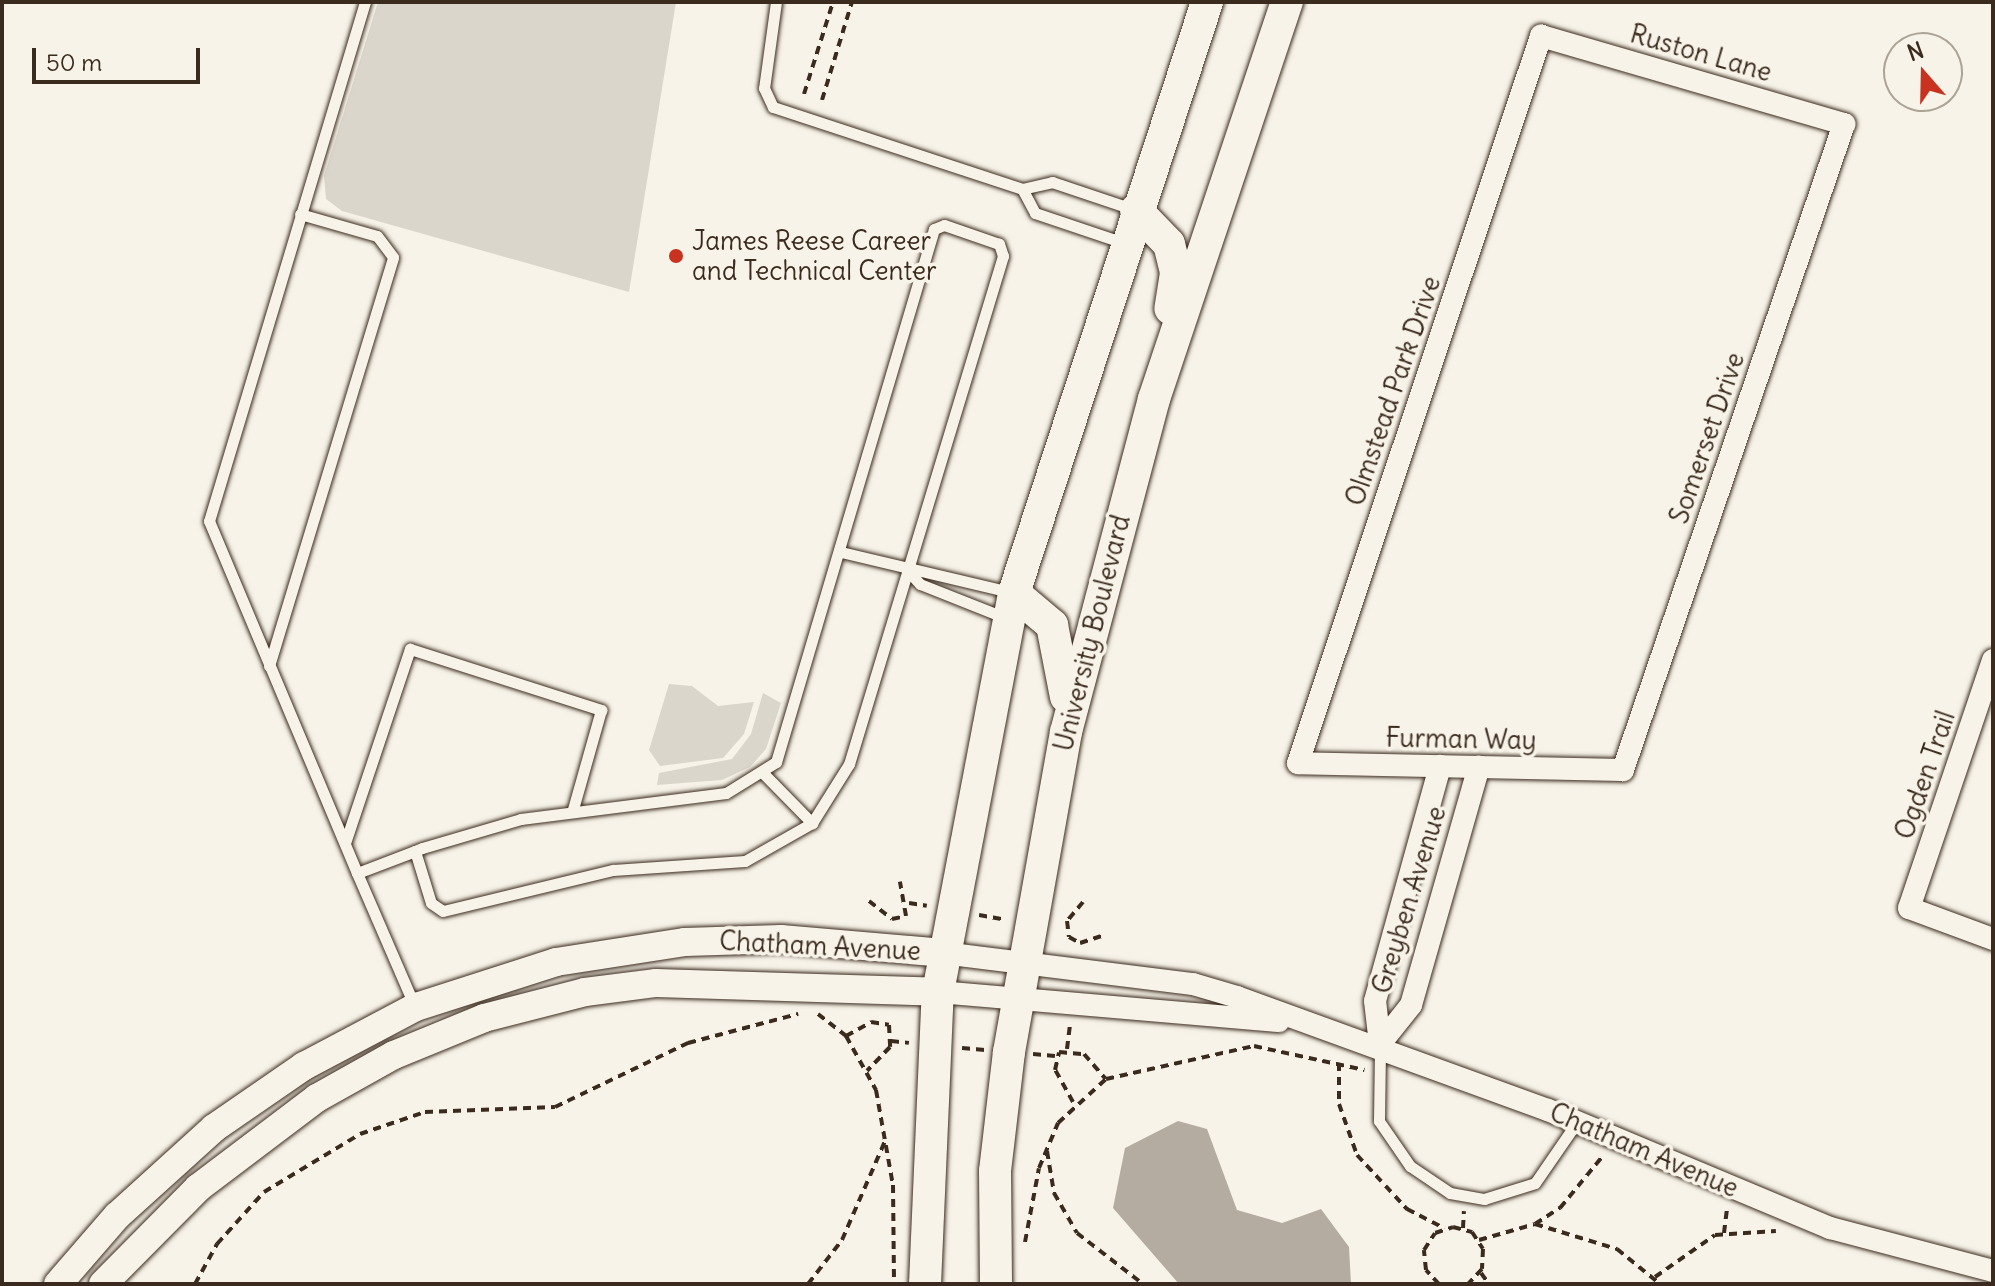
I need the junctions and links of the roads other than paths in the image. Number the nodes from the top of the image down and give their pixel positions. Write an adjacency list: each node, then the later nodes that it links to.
1 (365, 2): 9 (lane)
2 (776, 2): 7 (lane)
3 (1207, 2): 8 (main road)
4 (1287, 2): 11 (main road, University Boulevard)
5 (1541, 36): 6 (street, Ruston Lane); 18 (street, Olmstead Park Drive)
6 (1844, 124): 21 (street, Somerset Drive)
7 (1022, 189): 8 (lane); 10 (lane)
8 (1136, 210): 10 (main road); 11 (main road)
9 (300, 214): 16 (lane); 16 (lane)
10 (1125, 243): 14 (main road)
11 (1154, 399): 17 (main road, University Boulevard)
12 (841, 552): 13 (lane); 13 (lane); 22 (lane)
13 (908, 572): 14 (lane); 14 (lane); 24 (lane)
14 (1011, 606): 17 (main road); 29 (main road)
15 (1993, 660): 28 (street, Ogden Trail)
16 (269, 666): 25 (lane)
17 (1066, 732): 30 (main road, University Boulevard)
18 (1298, 763): 19 (street, Furman Way)
19 (1440, 766): 20 (street, Furman Way); 36 (street, Greyben Avenue)
20 (1479, 767): 21 (street, Furman Way); 36 (street, Greyben Avenue)
21 (1623, 770)
22 (764, 774): 23 (lane); 24 (lane)
23 (573, 809): 25 (lane); 26 (lane)
24 (812, 823): 26 (lane)
25 (345, 843): 27 (lane)
26 (415, 851): 27 (lane)
27 (357, 873): 33 (lane)
28 (1993, 939)
29 (943, 953): 30 (street, Chatham Avenue); 31 (main road); 33 (street, Chatham Avenue)
30 (1023, 960): 32 (main road, University Boulevard); 34 (street, Chatham Avenue)
31 (938, 992): 32 (street, Chatham Avenue); 35 (street, Chatham Avenue); 41 (main road)
32 (1017, 1001): 34 (street, Chatham Avenue); 42 (main road, University Boulevard)
33 (416, 1007): 35 (street); 39 (street, Chatham Avenue)
34 (1297, 1022): 36 (street, Chatham Avenue)
35 (430, 1039): 40 (street, Chatham Avenue)
36 (1380, 1044): 37 (street, Chatham Avenue); 37 (lane)
37 (1577, 1122): 38 (street, Chatham Avenue)
38 (1993, 1271)
39 (58, 1284)
40 (103, 1284)
41 (925, 1284)
42 (996, 1284)

